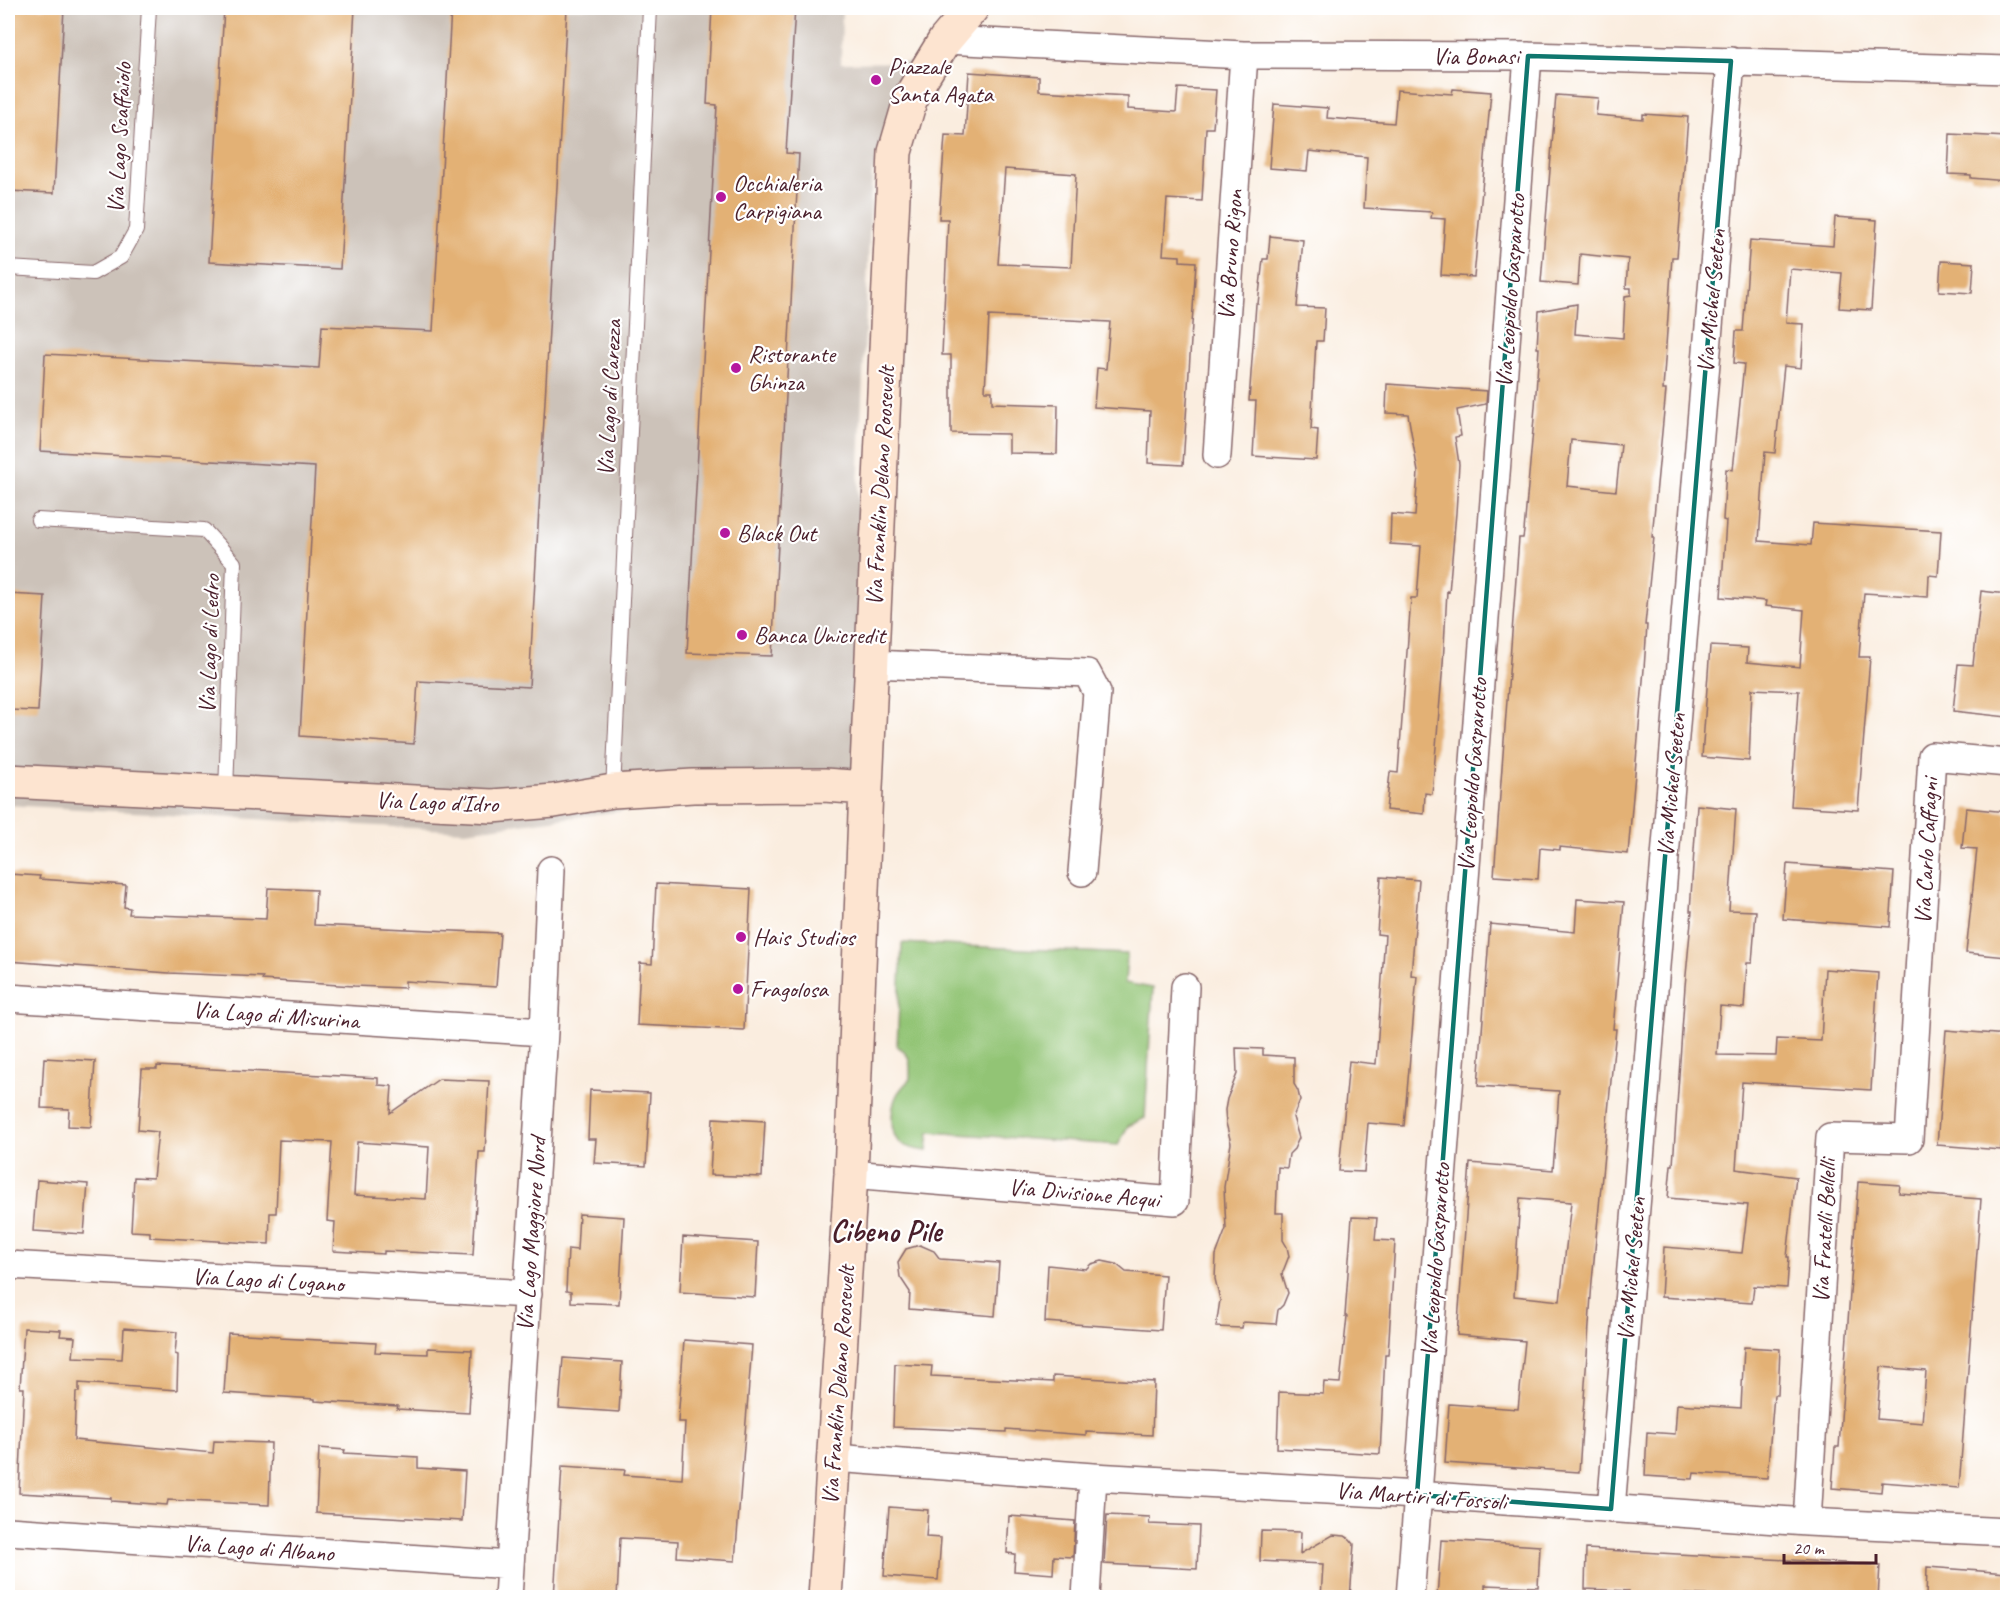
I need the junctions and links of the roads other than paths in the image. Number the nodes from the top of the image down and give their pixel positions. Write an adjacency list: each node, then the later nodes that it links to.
1 (149, 8): 9 (lane, Via Lago Scaffaiolo)
2 (650, 8): 16 (lane, Via Lago di Carezza)
3 (972, 8): 4 (main road, Via Franklin Delano Roosevelt)
4 (945, 40): 5 (street, Via Bonasi); 12 (main road, Via Franklin Delano Roosevelt)
5 (1244, 55): 6 (street, Via Bonasi); 10 (street, Via Bruno Rigon)
6 (1528, 56): 7 (street, Via Bonasi); 29 (street, Via Leopoldo Gasparotto)
7 (1731, 61): 8 (street, Via Bonasi); 30 (street, Via Michel Seeten)
8 (2007, 70)
9 (8, 268)
10 (1216, 454)
11 (38, 520): 17 (lane, Via Lago di Ledro)
12 (872, 664): 15 (main road, Via Franklin Delano Roosevelt); 19 (street)
13 (2007, 763): 20 (street, Via Carlo Caffagni)
14 (8, 781): 17 (main road, Via Lago d'Idro)
15 (866, 788): 16 (main road, Via Lago d'Idro); 24 (main road, Via Franklin Delano Roosevelt)
16 (613, 791): 17 (main road, Via Lago d'Idro)
17 (226, 792)
18 (551, 870): 23 (street, Via Lago Maggiore Nord)
19 (1082, 872)
20 (1920, 949): 31 (street, Via Fratelli Bellelli)
21 (1185, 987): 24 (street, Via Divisione Acqui)
22 (8, 998): 23 (street, Via Lago di Misurina)
23 (544, 1032): 26 (street, Via Lago Maggiore Nord)
24 (851, 1174): 27 (main road, Via Franklin Delano Roosevelt)
25 (8, 1265): 26 (street, Via Lago di Lugano)
26 (528, 1294): 34 (street, Via Lago Maggiore Nord)
27 (834, 1458): 28 (street, Via Martiri di Fossoli); 36 (main road, Via Franklin Delano Roosevelt)
28 (1093, 1477): 29 (street, Via Martiri di Fossoli); 37 (street)
29 (1416, 1495): 30 (street, Via Martiri di Fossoli); 38 (street, Via Leopoldo Gasparotto)
30 (1611, 1509): 31 (street, Via Martiri di Fossoli)
31 (1807, 1522): 33 (street, Via Martiri di Fossoli)
32 (8, 1531): 34 (street, Via Lago di Albano)
33 (2007, 1532)
34 (510, 1565): 35 (street, Via Lago Maggiore Nord)
35 (508, 1598)
36 (825, 1598)
37 (1086, 1598)
38 (1410, 1598)

